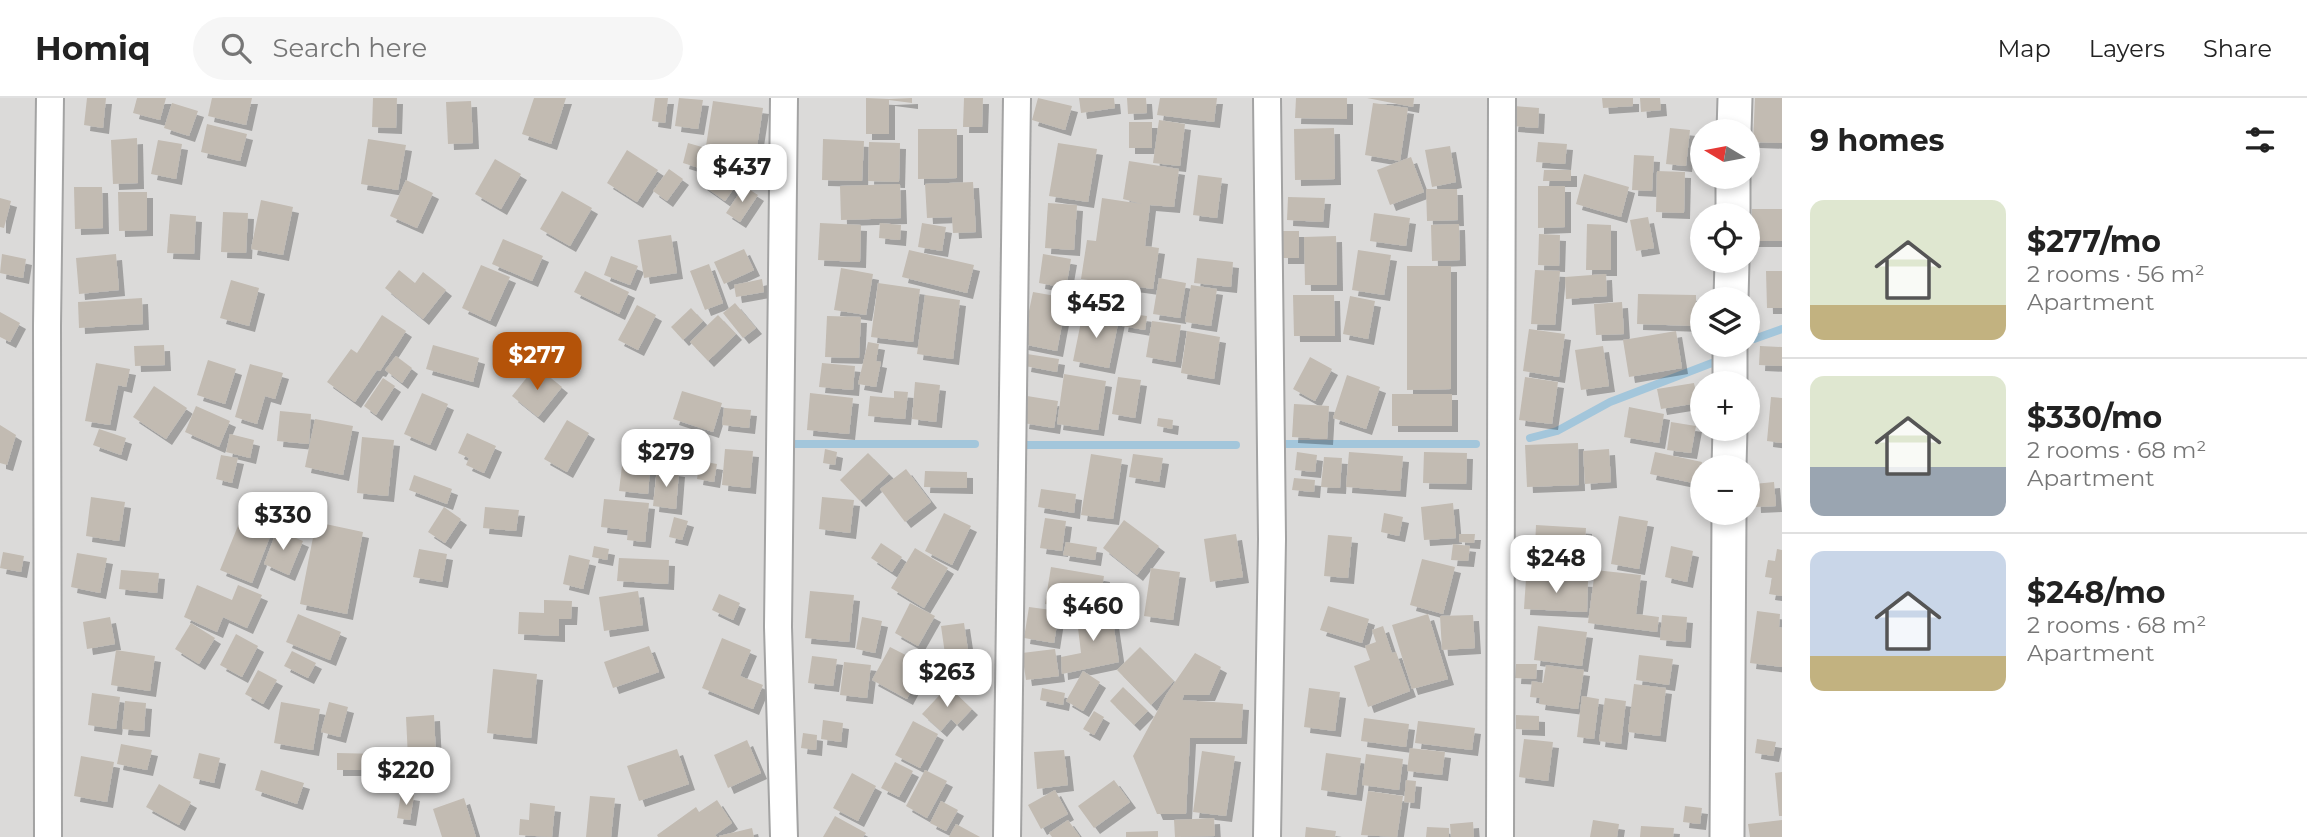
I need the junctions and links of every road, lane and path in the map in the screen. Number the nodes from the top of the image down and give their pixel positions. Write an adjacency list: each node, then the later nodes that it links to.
1 (50, 98): 9 (street)
2 (784, 98): 10 (street)
3 (1017, 98): 11 (street)
4 (1267, 98): 12 (street)
5 (1502, 98): 13 (street)
6 (1735, 98): 7 (street)
7 (1734, 119)
8 (1729, 525): 14 (street)
9 (48, 837)
10 (783, 837)
11 (1007, 837)
12 (1267, 837)
13 (1500, 837)
14 (1727, 837)

